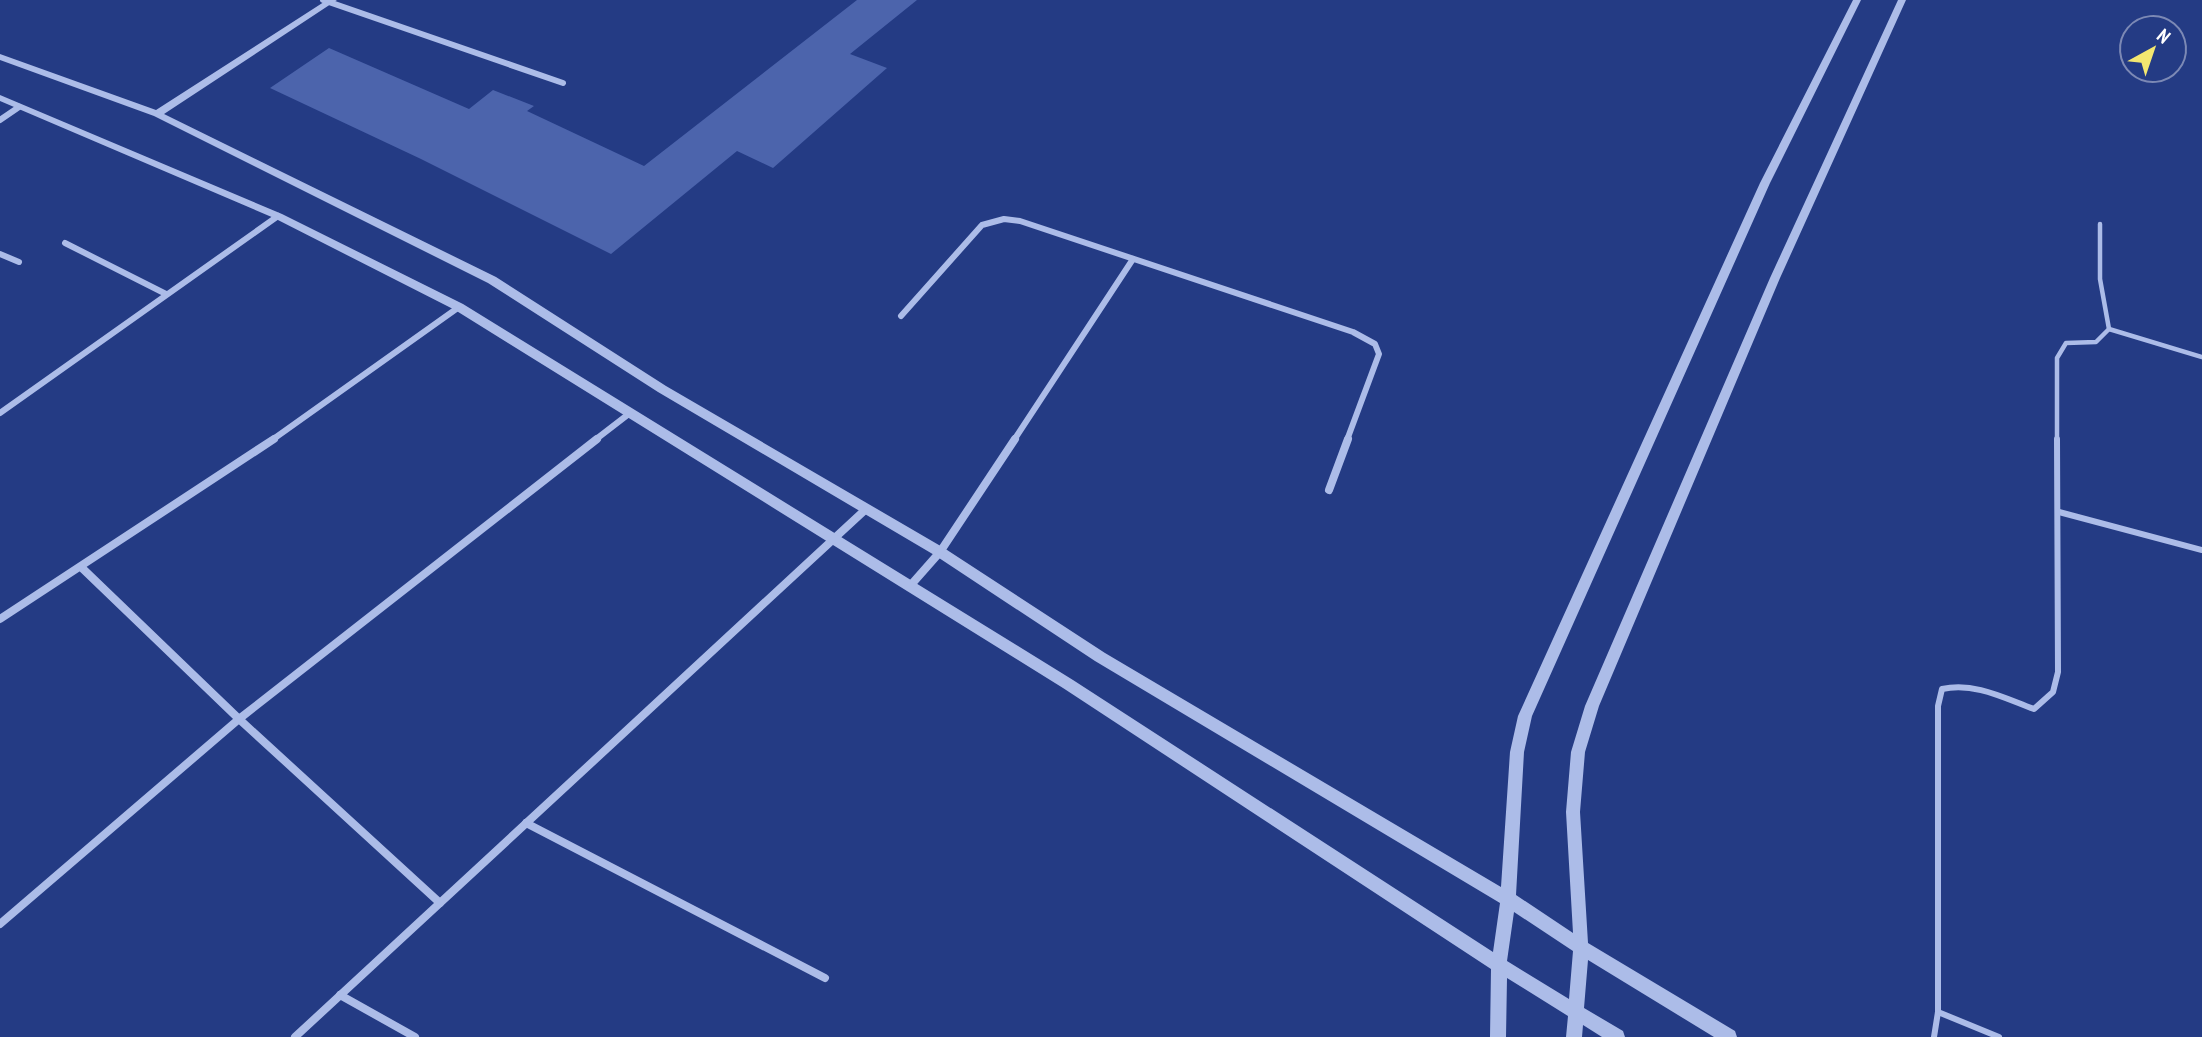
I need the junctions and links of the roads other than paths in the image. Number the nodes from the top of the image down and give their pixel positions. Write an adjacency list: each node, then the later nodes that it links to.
1 (1857, 0): 36 (street)
2 (1902, 0): 39 (street)
3 (329, 1): 5 (street); 8 (street)
4 (0, 57): 8 (street)
5 (563, 83)
6 (0, 98): 7 (street)
7 (19, 107): 9 (street); 10 (street)
8 (157, 114): 26 (street)
9 (0, 120)
10 (278, 216): 16 (street); 17 (street)
11 (2100, 224): 19 (lane)
12 (65, 243): 16 (street)
13 (0, 254): 15 (street)
14 (1133, 259): 18 (street); 25 (street); 30 (street)
15 (19, 262)
16 (166, 294): 22 (street)
17 (459, 307): 24 (street); 31 (street)
18 (901, 316)
19 (2109, 329): 20 (lane); 27 (lane)
20 (2202, 357)
21 (0, 402): 22 (street)
22 (9, 406): 23 (street)
23 (0, 413)
24 (630, 413): 28 (street); 34 (street)
25 (1329, 490)
26 (866, 509): 28 (street); 30 (street)
27 (2059, 512): 29 (lane); 44 (lane)
28 (833, 540): 32 (street); 35 (street)
29 (2202, 550)
30 (940, 552): 32 (street); 36 (street)
31 (81, 568): 33 (street); 34 (street)
32 (911, 586): 40 (street)
33 (0, 619)
34 (239, 719): 37 (street); 38 (street)
35 (526, 823): 37 (street); 41 (street)
36 (1508, 898): 39 (street); 40 (street)
37 (440, 903): 42 (street)
38 (0, 924)
39 (1581, 947): 43 (street); 50 (street)
40 (1499, 964): 43 (street); 47 (street)
41 (825, 978)
42 (340, 995): 45 (street); 46 (street)
43 (1575, 1011): 48 (street); 49 (street)
44 (1938, 1012): 51 (lane); 52 (lane)
45 (295, 1037)
46 (415, 1037)
47 (1498, 1037)
48 (1574, 1037)
49 (1617, 1037)
50 (1729, 1037)
51 (1934, 1037)
52 (1999, 1037)

